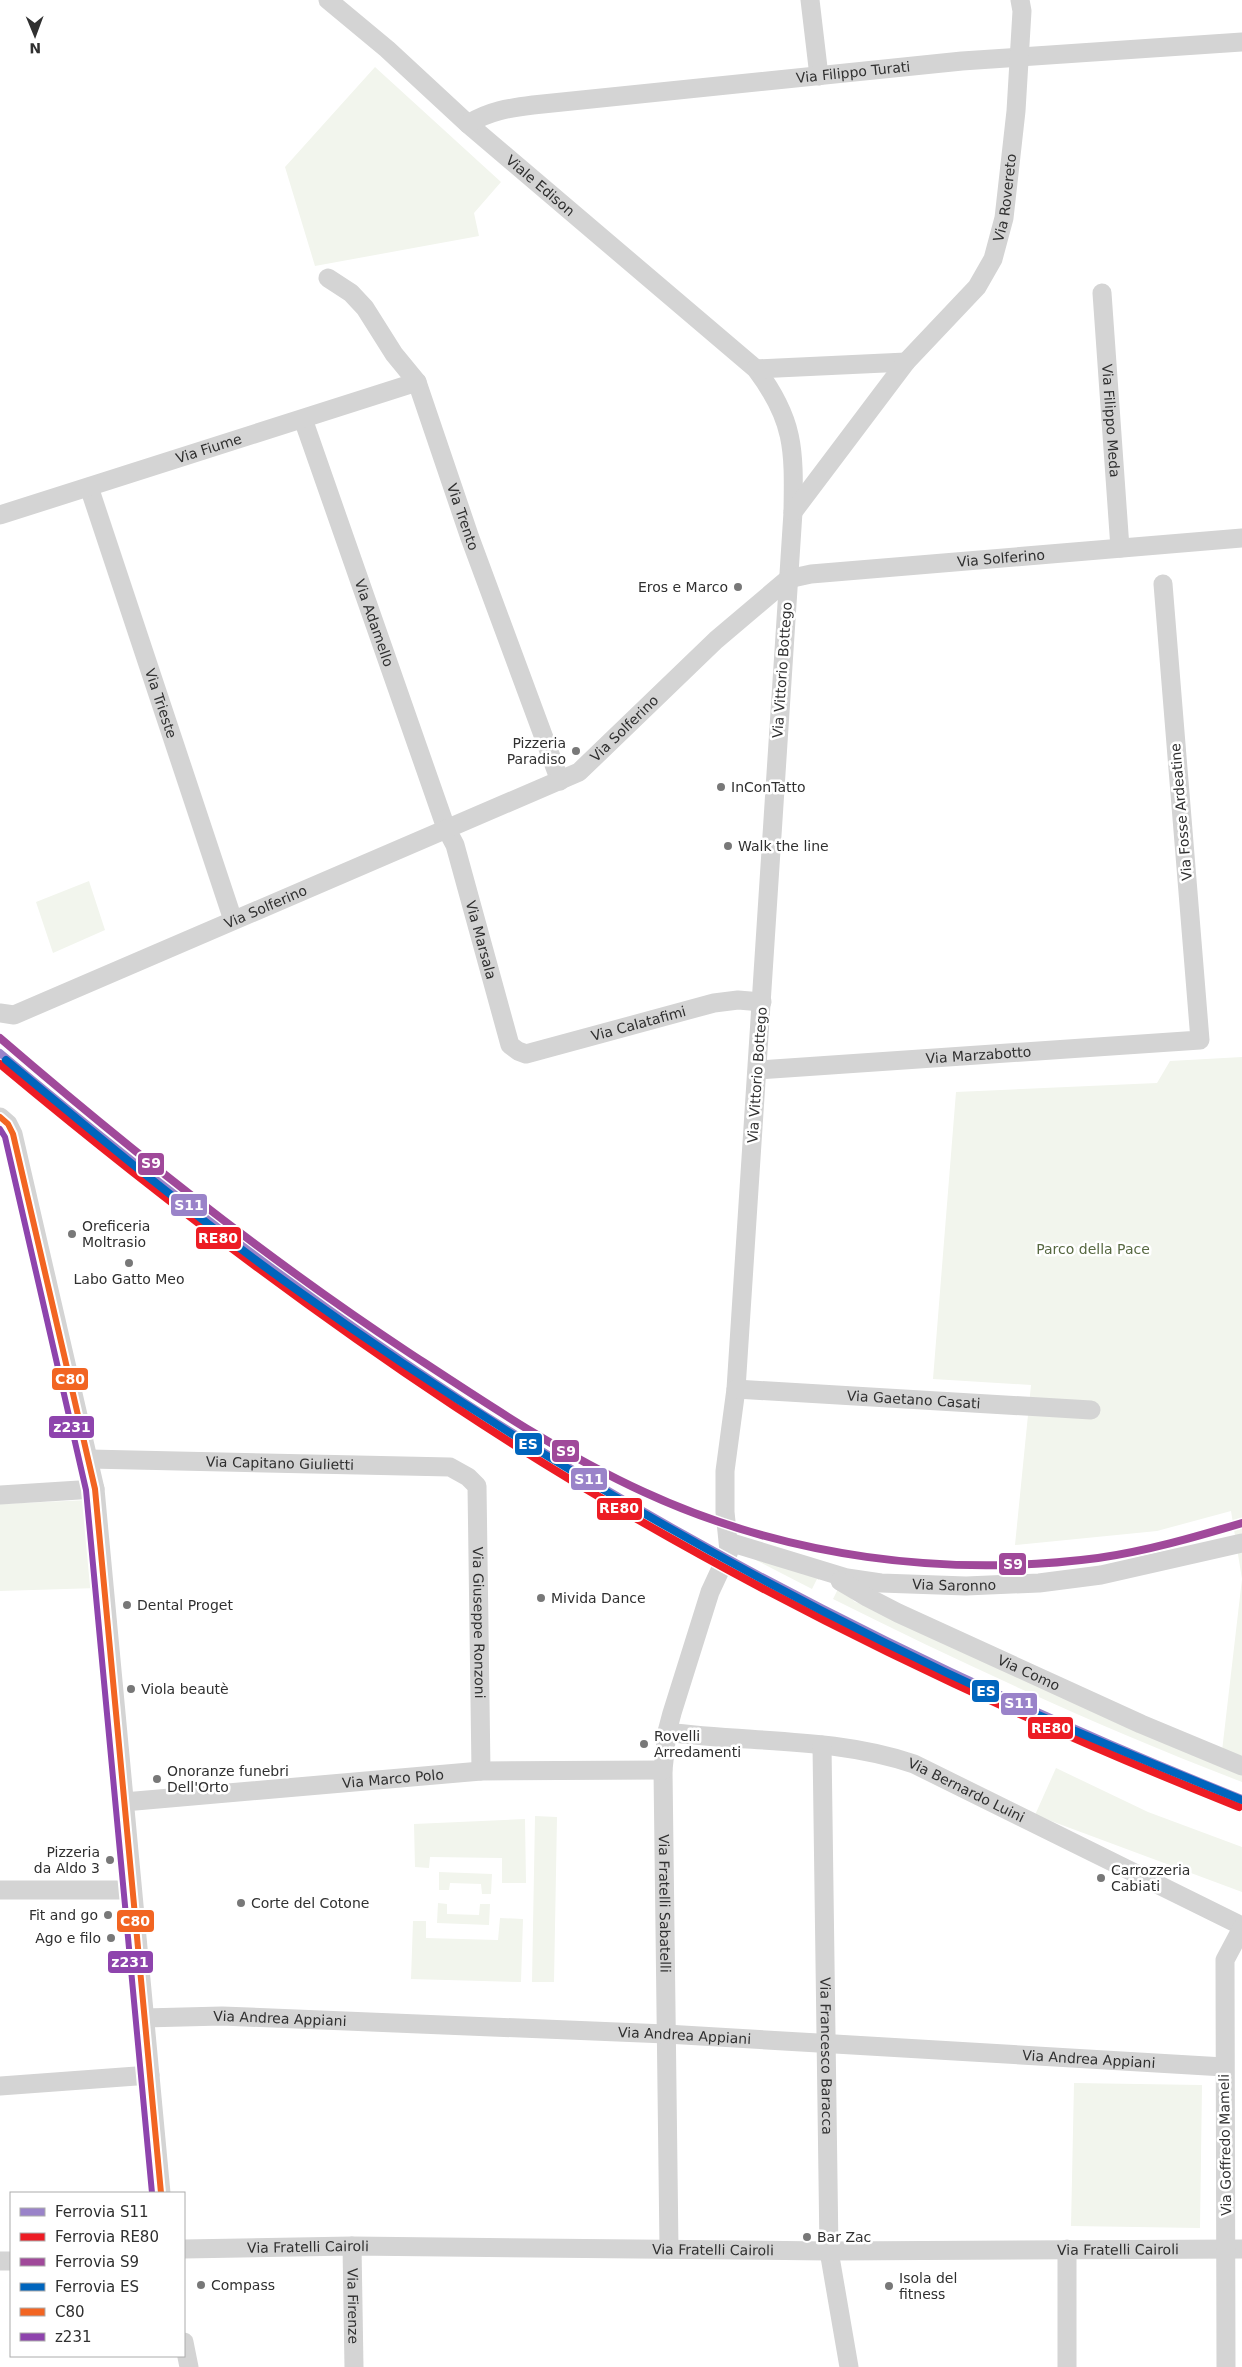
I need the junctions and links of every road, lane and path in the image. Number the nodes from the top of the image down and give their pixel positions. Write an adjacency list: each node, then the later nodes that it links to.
1 (328, 0): 7 (street, Viale Edison)
2 (810, 0): 6 (street)
3 (1020, 0): 5 (street, Via Rovereto)
4 (1242, 42): 5 (street, Via Filippo Turati)
5 (1018, 57): 6 (street, Via Filippo Turati); 10 (street, Via Rovereto)
6 (819, 76): 7 (street, Via Filippo Turati)
7 (468, 124): 11 (street, Viale Edison)
8 (328, 278): 12 (street, Via Trento)
9 (1102, 293): 18 (street, Via Filippo Meda)
10 (906, 362): 11 (street); 15 (street, Via Rovereto)
11 (756, 369): 15 (street)
12 (417, 382): 13 (street, Via Fiume); 21 (street, Via Trento)
13 (303, 418): 14 (street, Via Fiume); 22 (street, Via Adamello)
14 (89, 487): 16 (street, Via Fiume); 23 (street, Via Trieste)
15 (794, 512): 19 (street)
16 (0, 514)
17 (1242, 538): 18 (street, Via Solferino)
18 (1120, 548): 19 (street, Via Solferino)
19 (788, 579): 21 (street, Via Solferino); 24 (street, Via Vittorio Bottego)
20 (1163, 584): 26 (street, Via Fosse Ardeatine)
21 (560, 781): 22 (street, Via Solferino)
22 (446, 828): 23 (street, Via Solferino); 27 (street, Via Marsala)
23 (233, 920): 25 (street, Via Solferino)
24 (762, 1002): 27 (street, Via Calatafimi); 28 (street, Via Vittorio Bottego)
25 (7, 1014)
26 (1200, 1040): 28 (street, Via Marzabotto)
27 (518, 1051)
28 (758, 1070): 30 (street, Via Vittorio Bottego)
29 (0, 1117): 32 (street)
30 (736, 1389): 31 (street, Via Gaetano Casati); 36 (street, Via Vittorio Bottego)
31 (1091, 1410)
32 (89, 1459): 33 (street, Via Capitano Giulietti); 34 (street)
33 (468, 1477): 44 (street, Via Giuseppe Ronzoni)
34 (94, 1489): 35 (street); 45 (street)
35 (0, 1495)
36 (729, 1542): 38 (street, Via Vittorio Bottego); 39 (street, Via Saronno)
37 (1242, 1543): 39 (street, Via Saronno)
38 (722, 1568): 40 (street, Via Fratelli Sabatelli)
39 (819, 1570): 42 (street, Via Como)
40 (667, 1732): 41 (street, Via Bernardo Luini); 43 (street, Via Fratelli Sabatelli)
41 (822, 1745): 48 (street, Via Bernardo Luini); 51 (street, Via Francesco Baracca)
42 (1242, 1766)
43 (663, 1770): 44 (street, Via Marco Polo); 50 (street, Via Fratelli Sabatelli)
44 (481, 1771): 45 (street, Via Marco Polo)
45 (124, 1802): 47 (street)
46 (0, 1890): 47 (street)
47 (132, 1890): 49 (street)
48 (1242, 1927): 52 (street, Via Goffredo Mameli)
49 (144, 2018): 50 (street, Via Andrea Appiani); 53 (street)
50 (666, 2034): 51 (street, Via Andrea Appiani); 57 (street, Via Fratelli Sabatelli)
51 (825, 2044): 52 (street, Via Andrea Appiani); 61 (street, Via Francesco Baracca)
52 (1224, 2067): 60 (street, Via Goffredo Mameli)
53 (150, 2074): 54 (street); 55 (street)
54 (0, 2086)
55 (161, 2192)
56 (352, 2246): 57 (street, Via Fratelli Cairoli); 58 (street, Via Fratelli Cairoli); 64 (street, Via Firenze)
57 (669, 2248): 61 (street, Via Fratelli Cairoli)
58 (185, 2249)
59 (1067, 2249): 60 (street, Via Fratelli Cairoli); 61 (street, Via Fratelli Cairoli); 66 (street)
60 (1234, 2249): 67 (street, Via Goffredo Mameli)
61 (828, 2251): 65 (street, Via Francesco Baracca)
62 (185, 2347): 63 (street)
63 (189, 2367)
64 (354, 2367)
65 (848, 2367)
66 (1067, 2367)
67 (1226, 2367)

